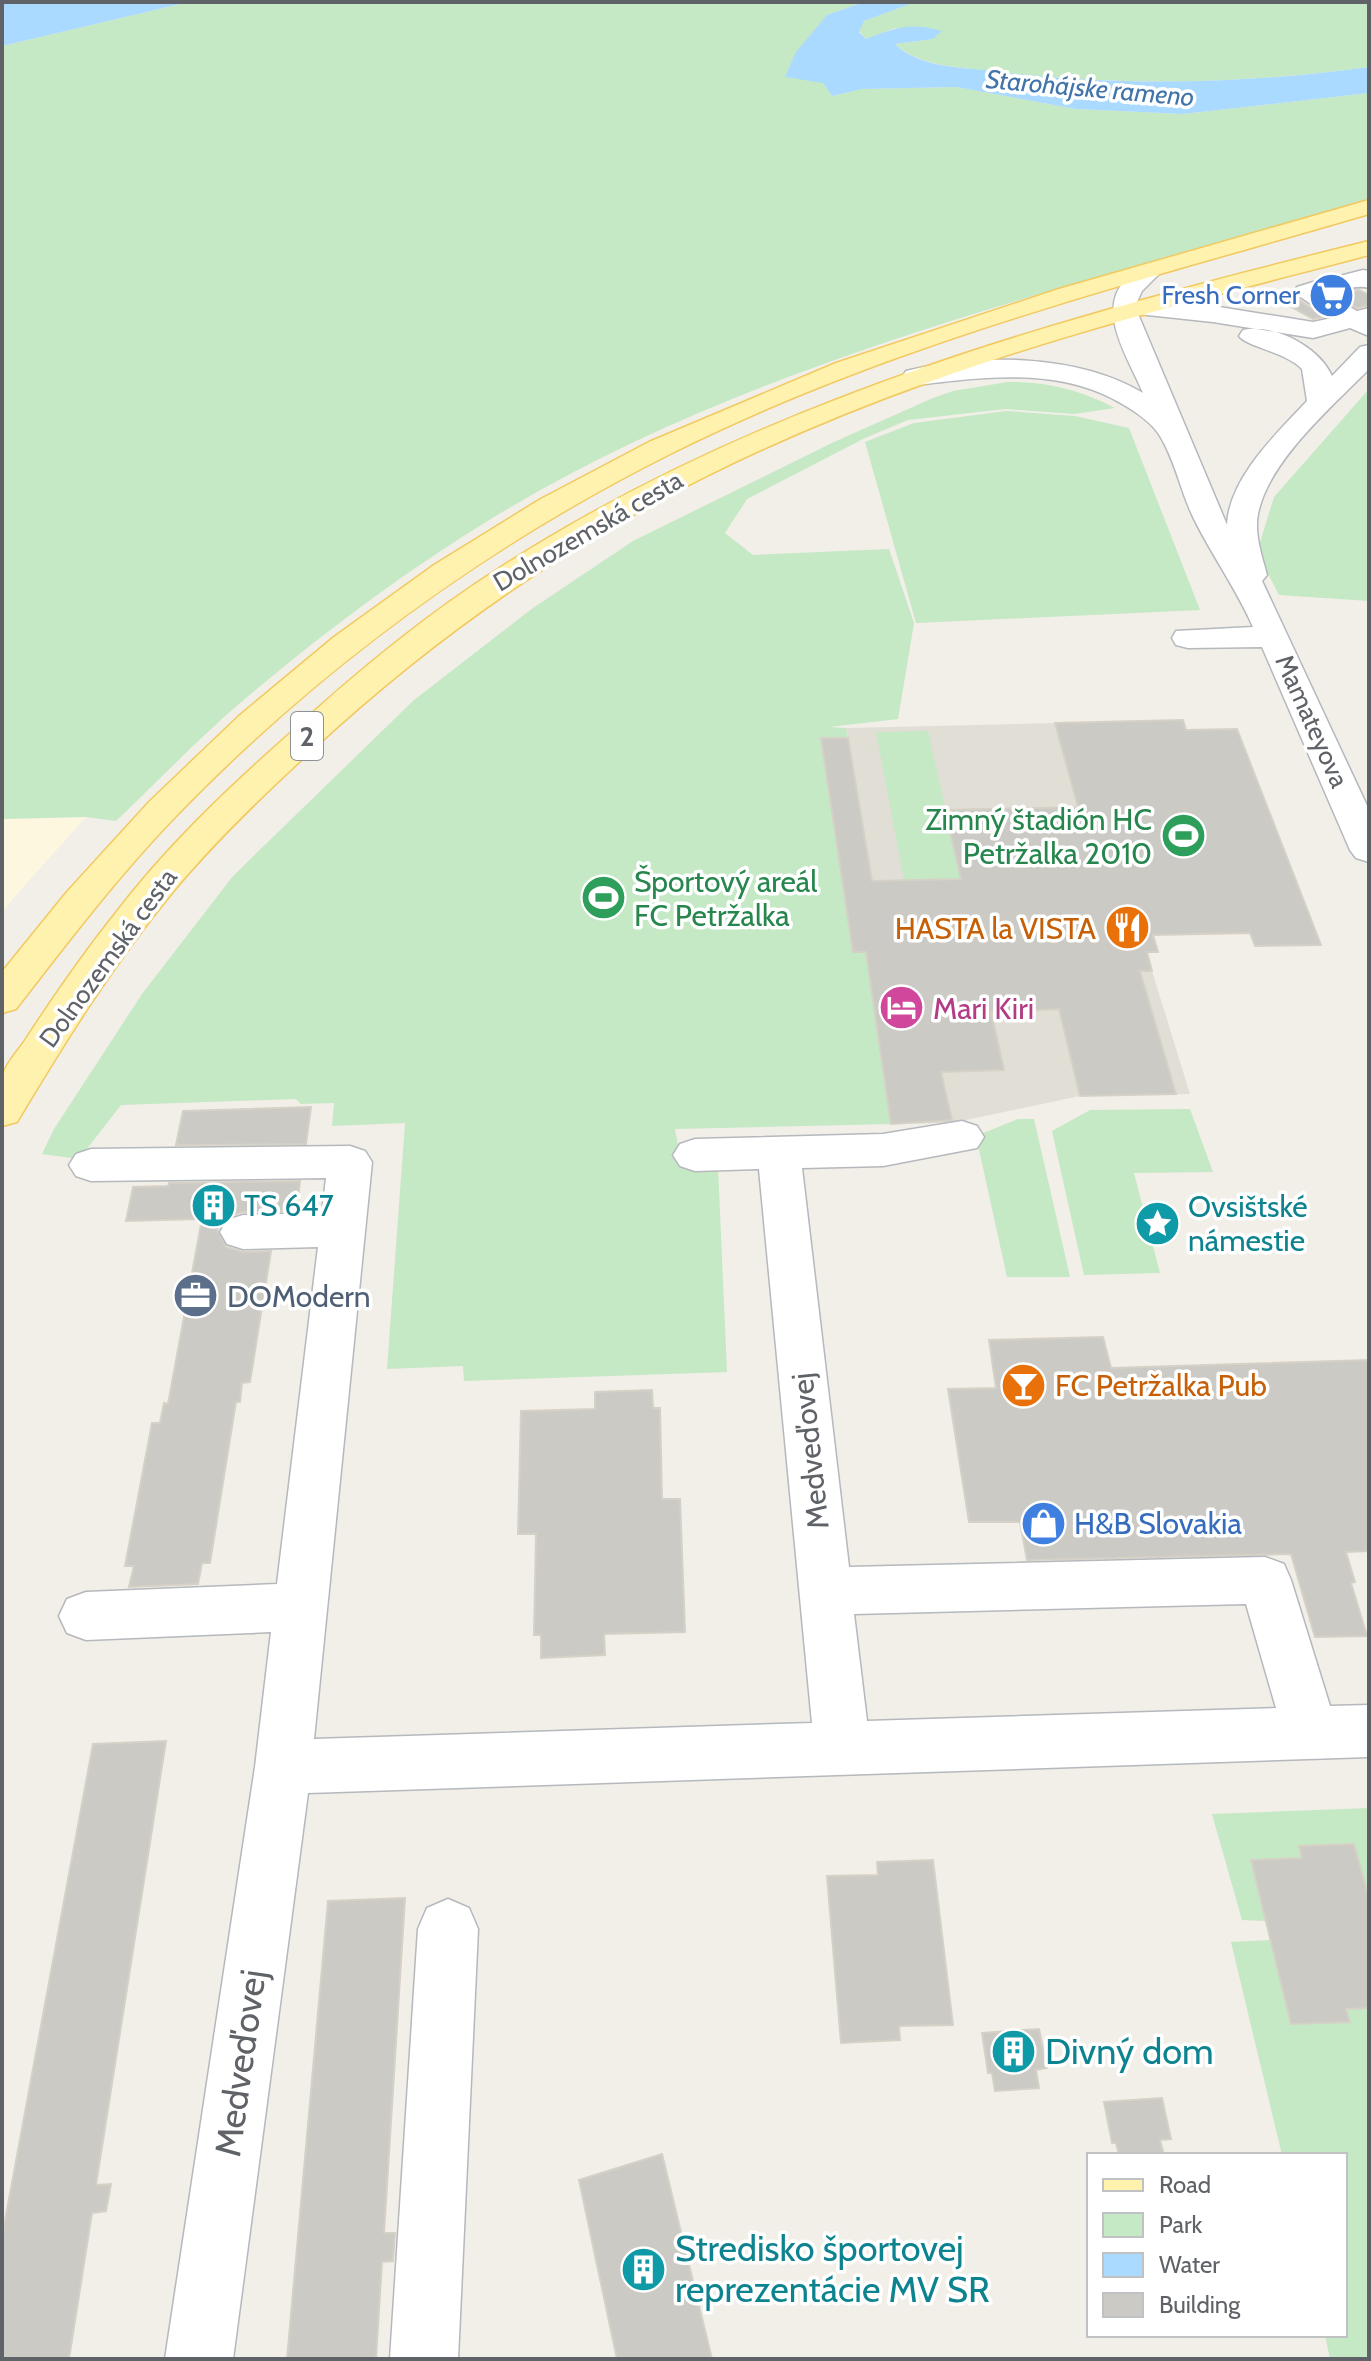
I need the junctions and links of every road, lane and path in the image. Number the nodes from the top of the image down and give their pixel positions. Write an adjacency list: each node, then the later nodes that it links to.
1 (1369, 207): 3 (main road, Dolnozemská cesta / 2)
2 (1369, 248): 5 (main road, Dolnozemská cesta / 2)
3 (1151, 270): 5 (street); 19 (main road, Dolnozemská cesta / 2)
4 (1313, 290): 6 (street)
5 (1134, 311): 7 (street); 8 (street, Mamateyova); 11 (main road, Dolnozemská cesta / 2)
6 (1366, 324): 7 (street); 10 (street)
7 (1269, 331): 8 (street); 10 (street)
8 (1160, 348): 13 (street, Mamateyova)
9 (1369, 353): 12 (street, Mamateyova)
10 (1301, 355): 12 (street)
11 (916, 377): 13 (street); 20 (main road, Dolnozemská cesta / 2)
12 (1321, 405): 14 (street, Mamateyova)
13 (1172, 432): 14 (street, Mamateyova)
14 (1254, 593): 15 (street, Mamateyova)
15 (1273, 637): 16 (street); 17 (street, Mamateyova)
16 (1188, 638)
17 (1355, 785): 18 (street, Mamateyova)
18 (1369, 850)
19 (2, 999)
20 (2, 1111)
21 (962, 1137): 22 (street)
22 (779, 1153): 23 (street); 27 (street, Medveďovej)
23 (695, 1155)
24 (91, 1165): 25 (street, Medveďovej)
25 (343, 1229): 26 (street); 28 (street, Medveďovej)
26 (243, 1232)
27 (826, 1591): 30 (street); 32 (street, Medveďovej)
28 (301, 1607): 29 (street); 33 (street, Medveďovej)
29 (86, 1616)
30 (1310, 1731): 31 (street); 32 (street)
31 (1369, 1731)
32 (842, 1749): 33 (street)
33 (283, 1767): 35 (street, Medveďovej)
34 (448, 1929): 36 (street)
35 (199, 2359)
36 (424, 2359)

